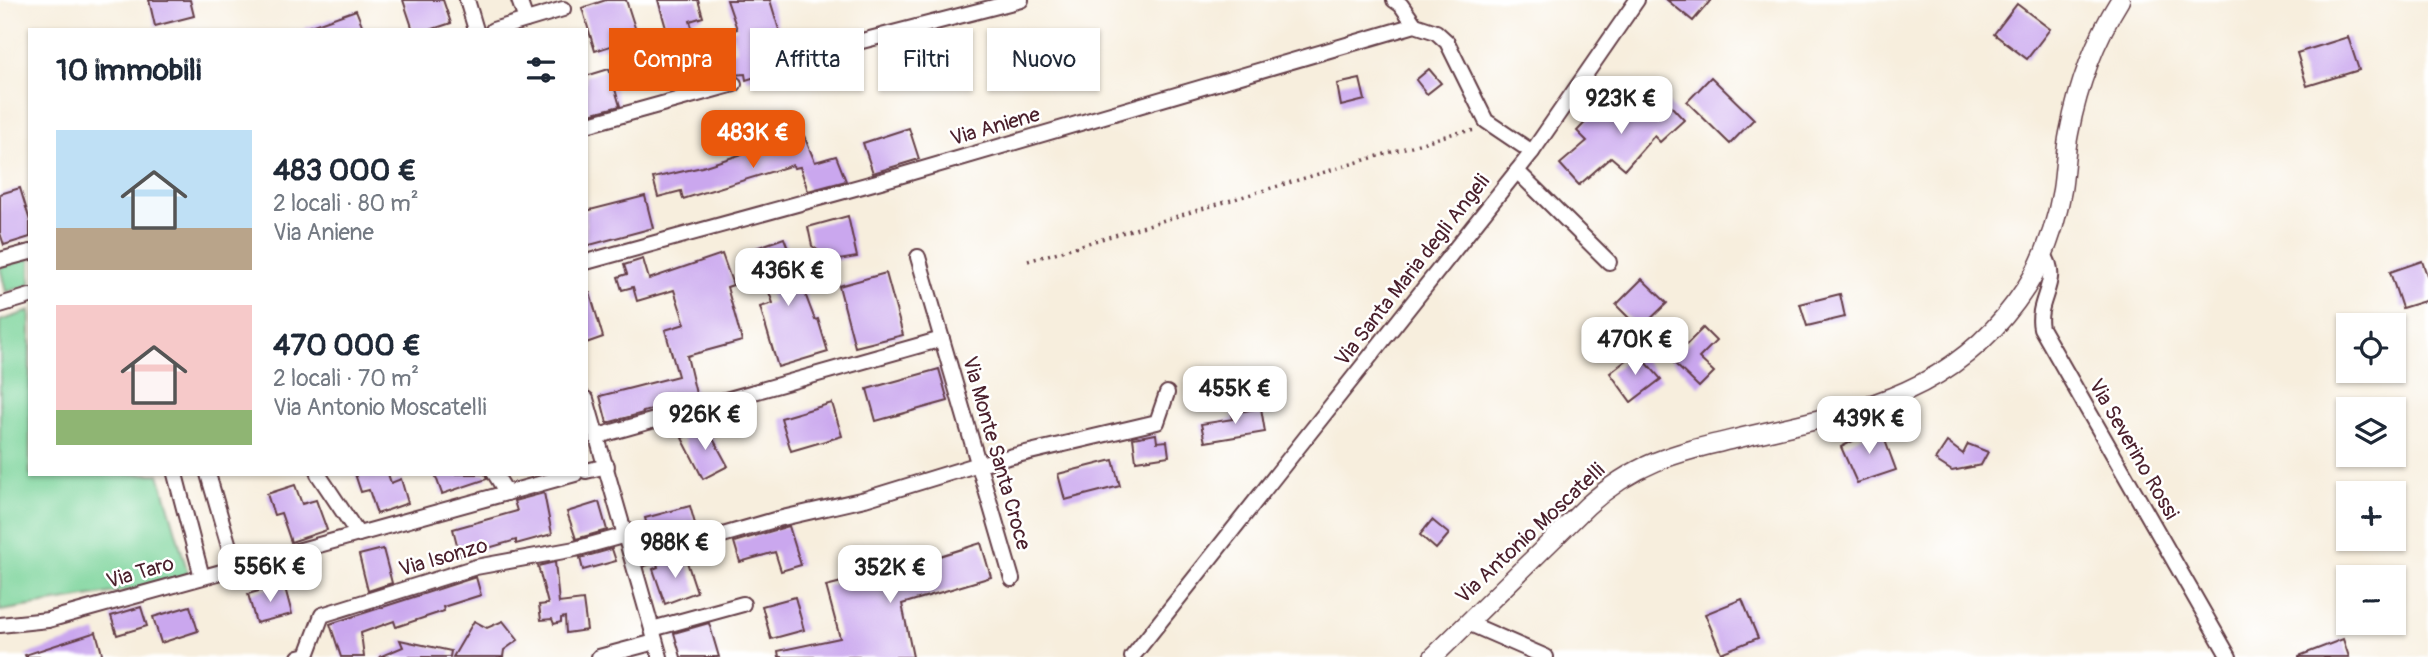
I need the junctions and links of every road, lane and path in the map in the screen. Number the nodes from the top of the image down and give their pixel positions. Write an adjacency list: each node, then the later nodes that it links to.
1 (467, 0): 10 (street)
2 (519, 0): 8 (street)
3 (1021, 0): 12 (street)
4 (1394, 0): 9 (street)
5 (1637, 0): 16 (street, Via Santa Maria degli Angeli)
6 (2120, 0): 19 (street, Via Antonio Moscatelli)
7 (564, 9): 8 (street)
8 (526, 20): 11 (street)
9 (1415, 25): 15 (street); 22 (street, Via Aniene)
10 (475, 28)
11 (500, 28)
12 (864, 40)
13 (709, 91): 14 (street)
14 (588, 124)
15 (1496, 128): 16 (street); 23 (path)
16 (1532, 152): 17 (street, Via Santa Maria degli Angeli)
17 (1517, 171): 24 (street); 53 (street, Via Santa Maria degli Angeli)
18 (28, 253): 21 (street)
19 (2044, 255): 47 (street, Via Antonio Moscatelli); 56 (street, Via Severino Rossi)
20 (918, 257): 27 (street, Via Monte Santa Croce)
21 (0, 260)
22 (588, 261)
23 (1028, 261)
24 (1609, 262)
25 (28, 297): 26 (street)
26 (0, 305)
27 (942, 339): 30 (street, Via Monte Santa Croce); 31 (street, Via Monte Santa Croce)
28 (1167, 393): 31 (street)
29 (588, 405): 30 (street)
30 (598, 436): 32 (street)
31 (979, 464): 42 (street); 45 (street, Via Monte Santa Croce)
32 (607, 466): 33 (street); 41 (street)
33 (588, 471)
34 (176, 476): 44 (street)
35 (209, 476): 43 (street)
36 (319, 476): 40 (street)
37 (496, 476): 39 (street)
38 (568, 476): 39 (street, Via Taro)
39 (507, 493): 40 (street, Via Taro)
40 (358, 534): 43 (street, Via Taro)
41 (626, 535): 42 (street); 50 (street, Via Isonzo)
42 (633, 561): 49 (street)
43 (235, 567): 44 (street, Via Taro)
44 (202, 577): 48 (street, Via Taro)
45 (1012, 579)
46 (743, 604): 49 (street)
47 (1468, 623): 54 (street, Via Antonio Moscatelli); 55 (street)
48 (0, 625)
49 (654, 636): 51 (street); 52 (street)
50 (299, 657)
51 (599, 657)
52 (660, 657)
53 (1132, 657)
54 (1433, 657)
55 (1546, 657)
56 (2229, 657)

